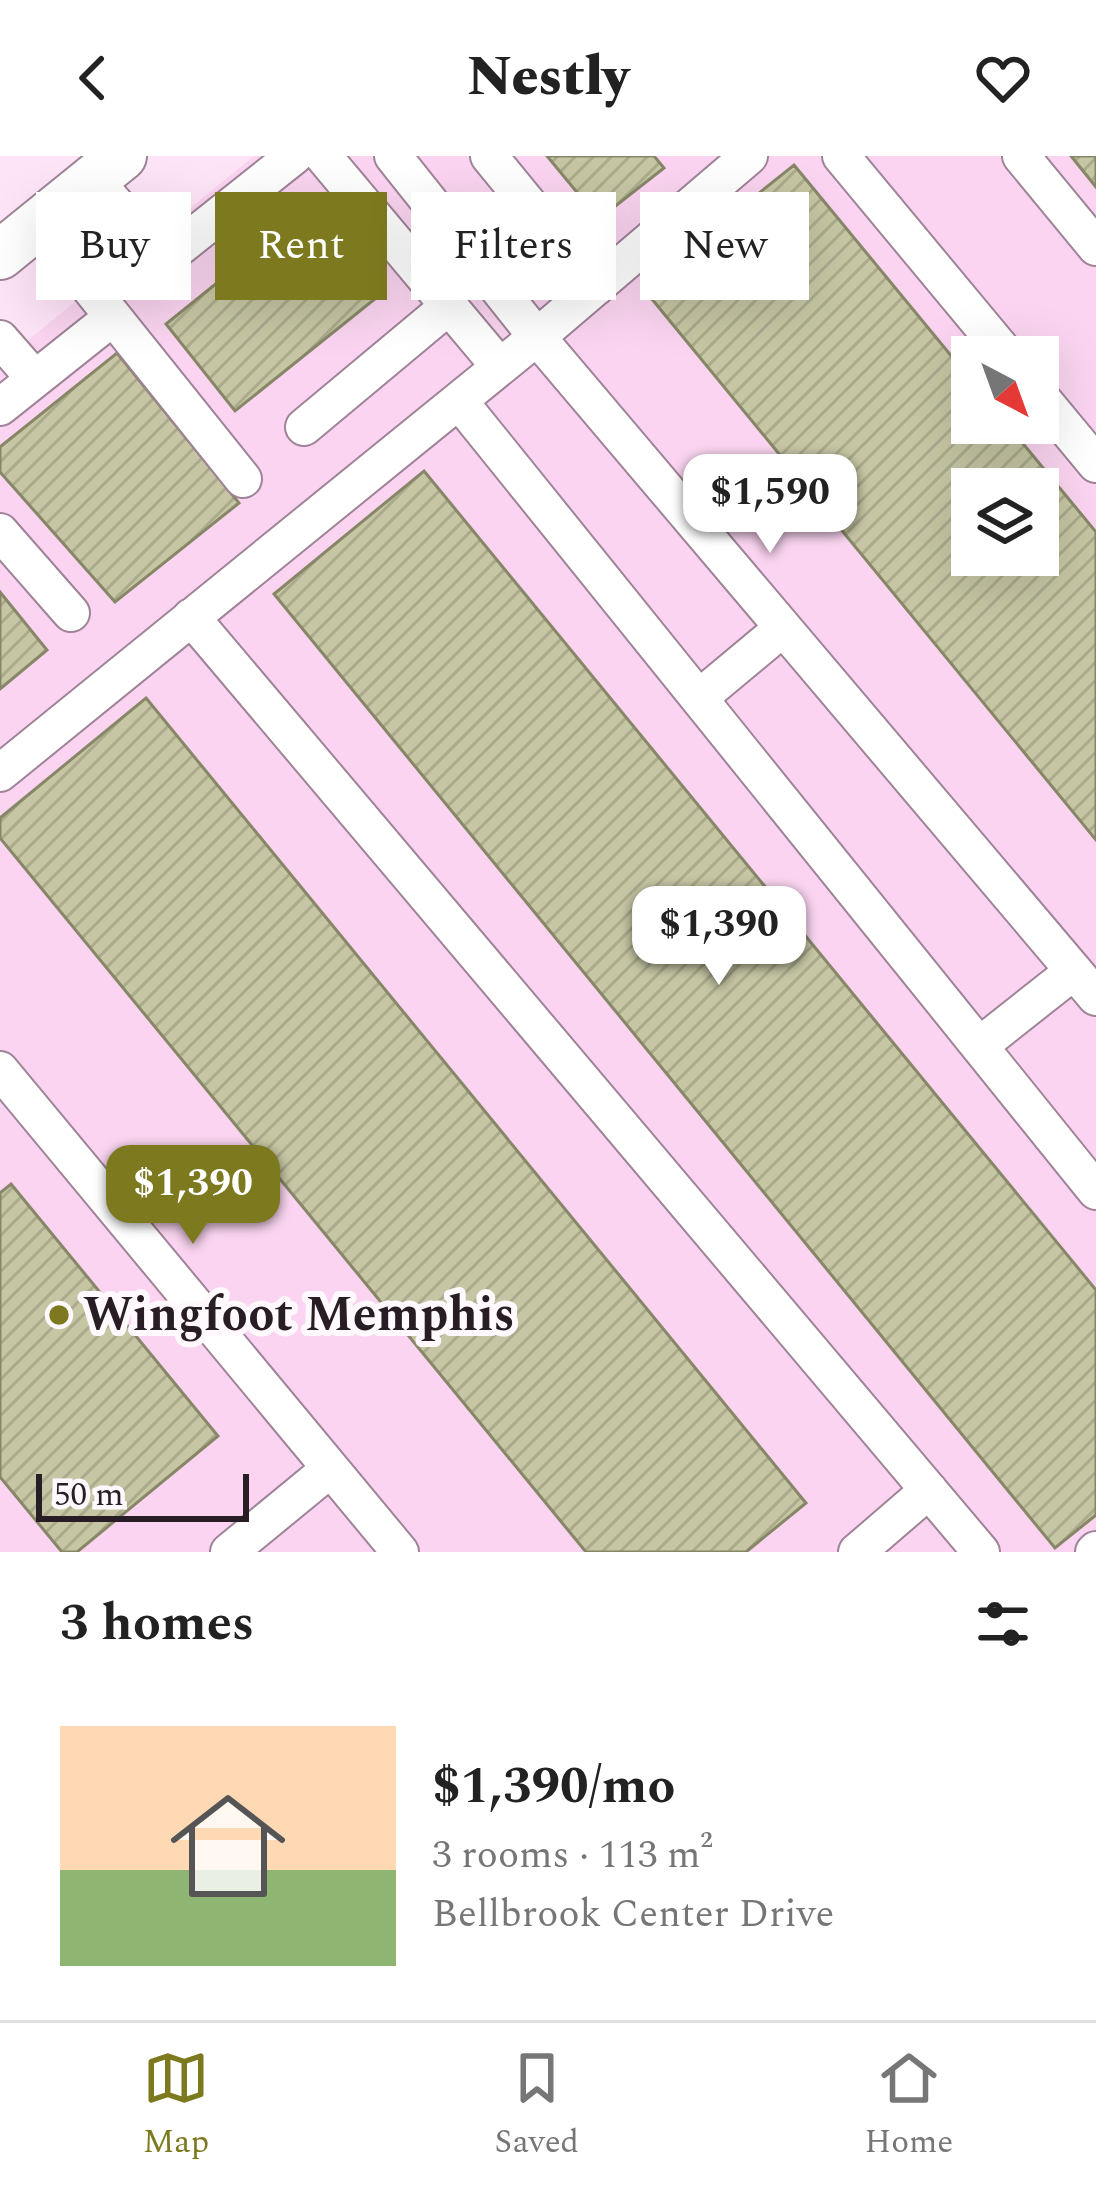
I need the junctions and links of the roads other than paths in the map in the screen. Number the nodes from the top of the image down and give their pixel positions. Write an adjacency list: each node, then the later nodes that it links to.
1 (295, 156): 8 (street)
2 (323, 156): 14 (street)
3 (393, 156): 17 (street)
4 (489, 156): 9 (street)
5 (749, 156): 12 (street)
6 (841, 156): 16 (street)
7 (1021, 156): 11 (street)
8 (107, 168): 10 (main road)
9 (518, 192)
10 (15, 232): 15 (street)
11 (1096, 247)
12 (616, 270)
13 (581, 300): 17 (street)
14 (449, 306): 19 (street); 24 (street)
15 (113, 317): 20 (street); 26 (street)
16 (991, 336)
17 (537, 337): 19 (street); 30 (street)
18 (0, 339): 20 (street)
19 (500, 367): 21 (street)
20 (35, 379): 22 (street)
21 (459, 401): 29 (street); 31 (street)
22 (0, 406)
23 (1059, 419): 25 (street)
24 (304, 427)
25 (1096, 464)
26 (243, 479)
27 (0, 532): 28 (street)
28 (71, 613)
29 (191, 617): 32 (street); 38 (street)
30 (783, 628): 31 (street); 33 (street)
31 (699, 698): 34 (street)
32 (0, 773)
33 (1085, 984): 34 (street)
34 (979, 1046): 36 (street)
35 (0, 1070): 37 (street)
36 (1096, 1191)
37 (330, 1469): 39 (street); 40 (street)
38 (928, 1490): 41 (street); 42 (street)
39 (229, 1552)
40 (400, 1552)
41 (857, 1552)
42 (981, 1552)

